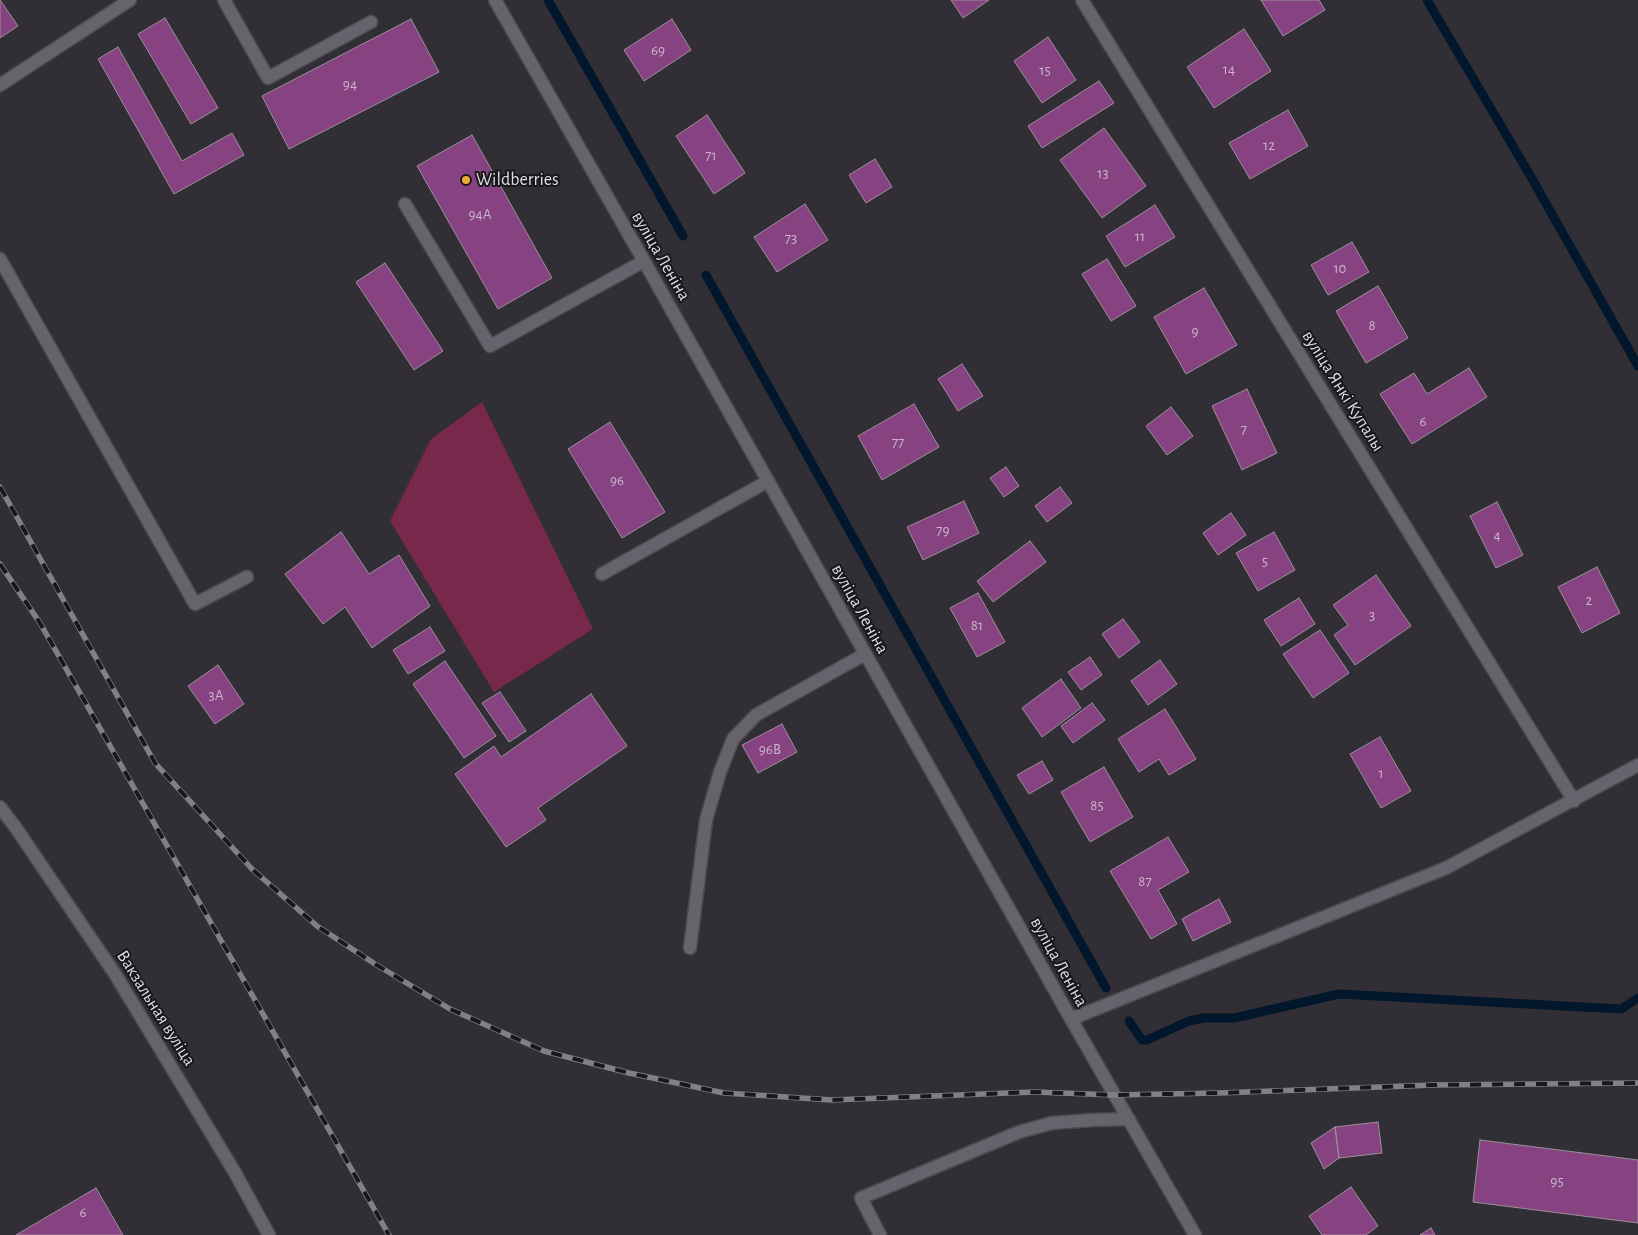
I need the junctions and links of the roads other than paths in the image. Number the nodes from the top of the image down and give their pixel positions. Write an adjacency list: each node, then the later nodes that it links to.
1 (130, 0): 6 (street)
2 (224, 0): 5 (street)
3 (495, 0): 9 (street, вуліца Леніна)
4 (1082, 0): 15 (street, вуліца Янкі Купалы)
5 (371, 22)
6 (0, 85)
7 (405, 204): 9 (street)
8 (0, 259): 12 (street)
9 (644, 261): 10 (street, вуліца Леніна)
10 (768, 481): 11 (street); 13 (street, вуліца Леніна)
11 (602, 574)
12 (248, 577)
13 (865, 654): 17 (street); 18 (street, вуліца Леніна)
14 (1638, 766): 15 (street)
15 (1574, 801): 18 (street)
16 (0, 808): 20 (street, Вакзальная вуліца)
17 (690, 948)
18 (1071, 1019): 19 (street, вуліца Леніна)
19 (1129, 1119): 21 (street); 22 (street, вуліца Леніна)
20 (269, 1235)
21 (880, 1235)
22 (1195, 1235)

